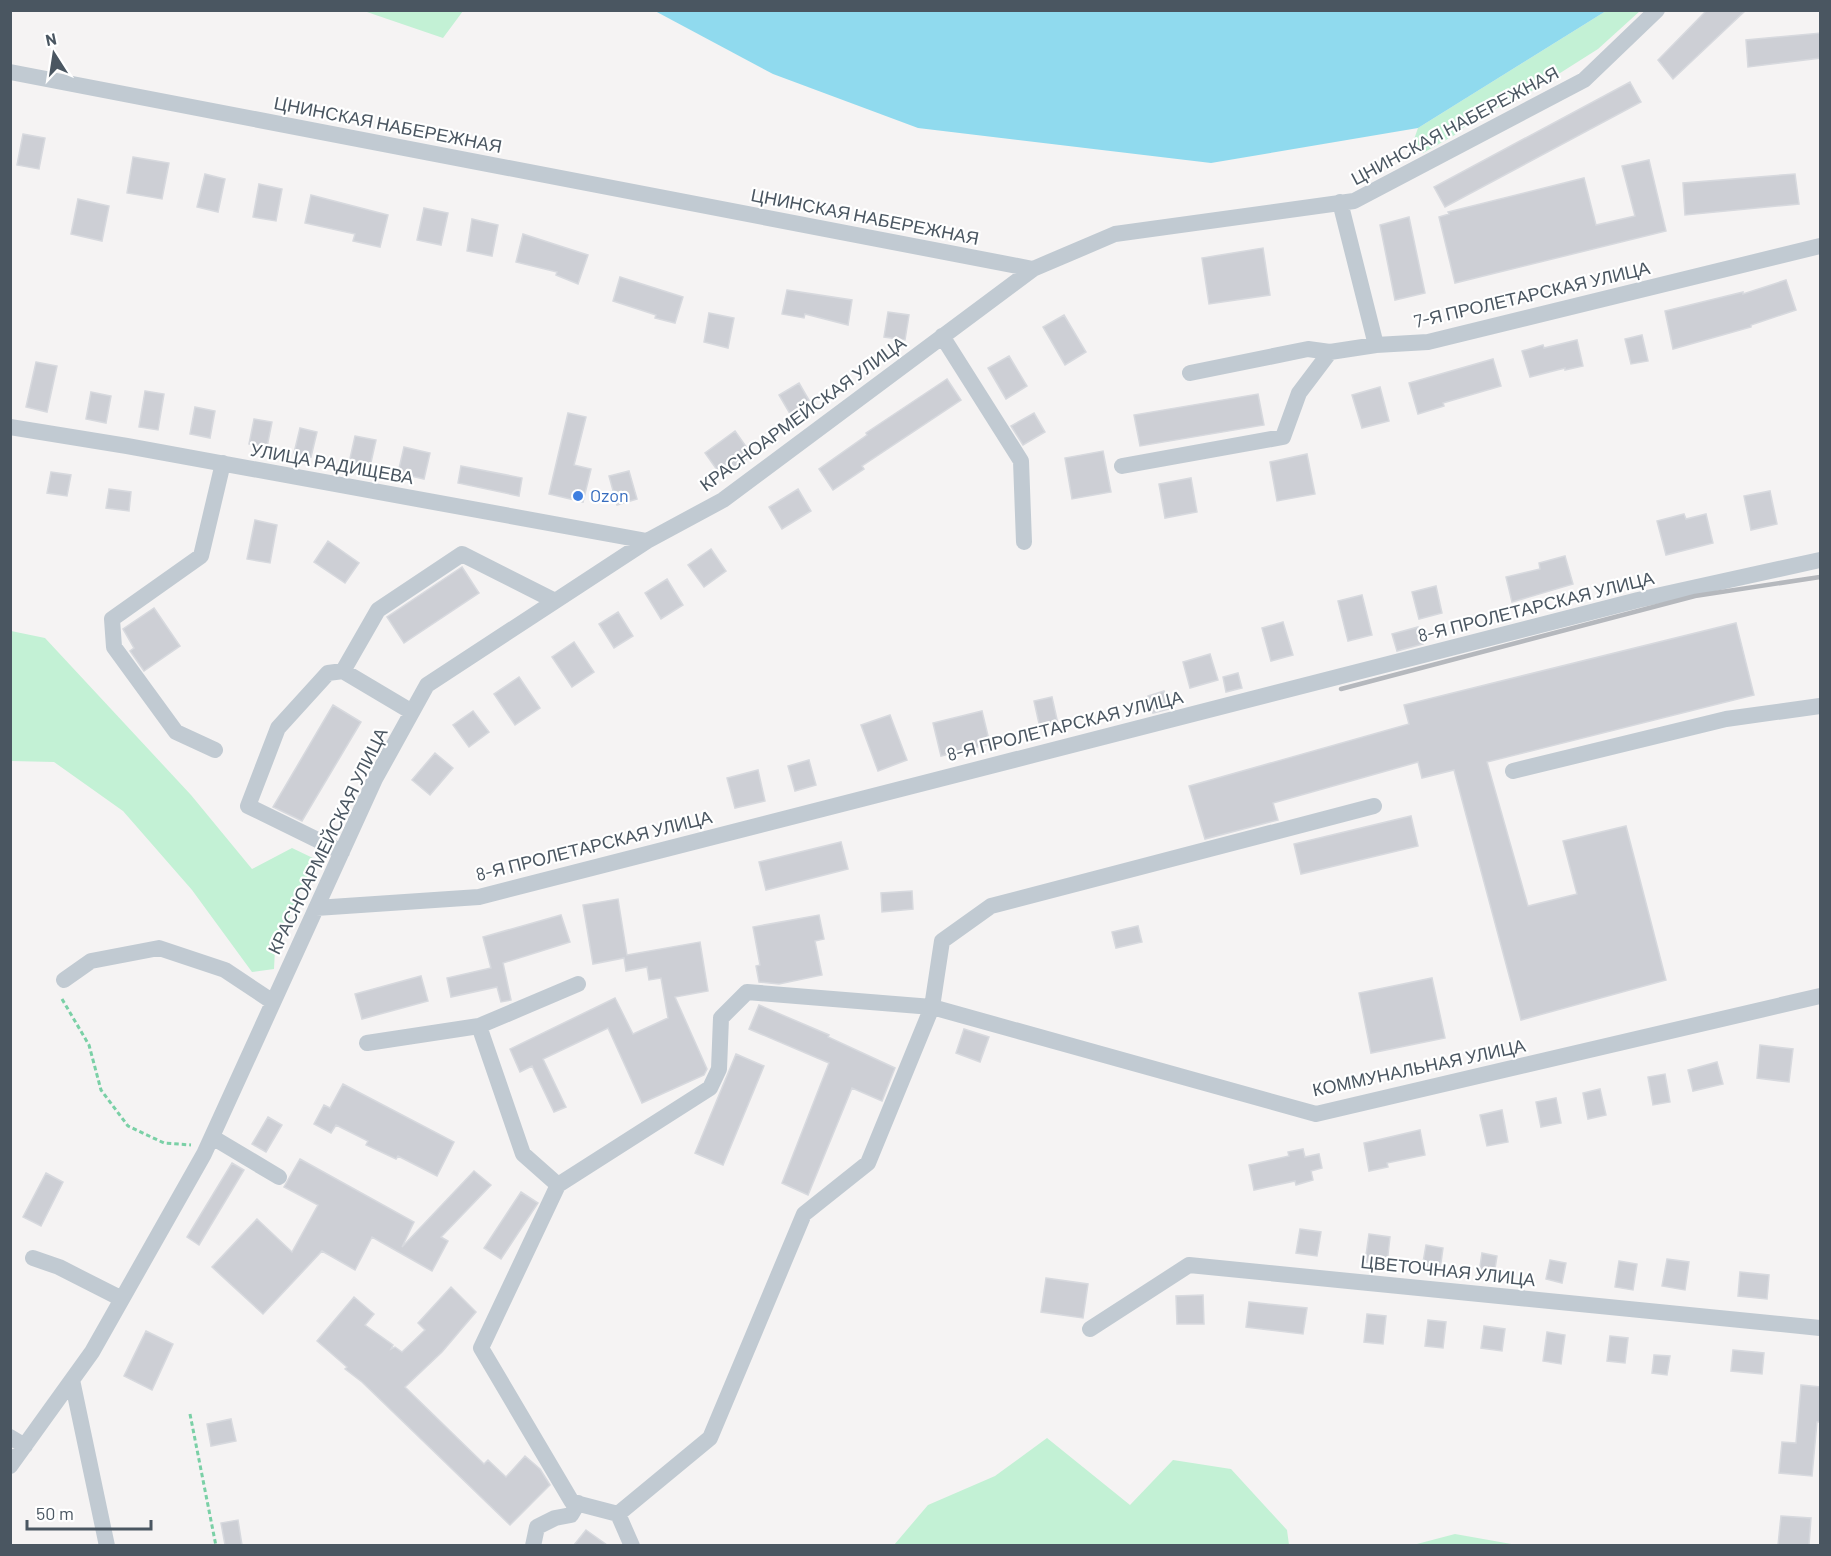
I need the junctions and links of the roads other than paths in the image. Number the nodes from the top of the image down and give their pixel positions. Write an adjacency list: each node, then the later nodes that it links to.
1 (1657, 10): 3 (street, ЦНИНСКАЯ НАБЕРЕЖНАЯ)
2 (10, 72): 5 (street, ЦНИНСКАЯ НАБЕРЕЖНАЯ)
3 (1340, 202): 5 (street, ЦНИНСКАЯ НАБЕРЕЖНАЯ); 7 (street)
4 (1821, 246): 7 (street, 7-Я ПРОЛЕТАРСКАЯ УЛИЦА)
5 (1033, 269): 6 (street, КРАСНОАРМЕЙСКАЯ УЛИЦА)
6 (942, 336): 13 (street, КРАСНОАРМЕЙСКАЯ УЛИЦА); 14 (street)
7 (1376, 345): 8 (street, 7-Я ПРОЛЕТАРСКАЯ УЛИЦА)
8 (1330, 352): 9 (street, 7-Я ПРОЛЕТАРСКАЯ УЛИЦА); 12 (street)
9 (1190, 373)
10 (10, 427): 11 (street, УЛИЦА РАДИЩЕВА)
11 (223, 463): 13 (street, УЛИЦА РАДИЩЕВА); 20 (street)
12 (1122, 466)
13 (647, 541): 16 (street, КРАСНОАРМЕЙСКАЯ УЛИЦА)
14 (1024, 542)
15 (1821, 560): 24 (street, 8-Я ПРОЛЕТАРСКАЯ УЛИЦА)
16 (555, 601): 17 (street); 19 (street, КРАСНОАРМЕЙСКАЯ УЛИЦА)
17 (343, 671): 19 (street); 23 (street)
18 (1821, 706): 21 (street)
19 (412, 712): 23 (street, КРАСНОАРМЕЙСКАЯ УЛИЦА)
20 (215, 750)
21 (1513, 771)
22 (1374, 806): 29 (street)
23 (342, 852): 24 (street, КРАСНОАРМЕЙСКАЯ УЛИЦА)
24 (316, 908): 28 (street, КРАСНОАРМЕЙСКАЯ УЛИЦА)
25 (64, 980): 28 (street)
26 (578, 984): 30 (street)
27 (1821, 996): 29 (street, КОММУНАЛЬНАЯ УЛИЦА)
28 (273, 1002): 32 (street, КРАСНОАРМЕЙСКАЯ УЛИЦА)
29 (932, 1007): 34 (street, КОММУНАЛЬНАЯ УЛИЦА); 43 (street)
30 (479, 1026): 31 (street); 34 (street)
31 (367, 1043)
32 (210, 1141): 33 (street); 36 (street, КРАСНОАРМЕЙСКАЯ УЛИЦА)
33 (279, 1177)
34 (558, 1185): 42 (street)
35 (33, 1258): 36 (street)
36 (122, 1299): 39 (street, КРАСНОАРМЕЙСКАЯ УЛИЦА)
37 (1821, 1328): 38 (street, ЦВЕТОЧНАЯ УЛИЦА)
38 (1090, 1329)
39 (72, 1380): 40 (street, КРАСНОАРМЕЙСКАЯ УЛИЦА); 44 (street)
40 (18, 1441): 41 (street, КРАСНОАРМЕЙСКАЯ УЛИЦА)
41 (10, 1466)
42 (578, 1503): 43 (street); 45 (street)
43 (618, 1514): 46 (street)
44 (107, 1545)
45 (533, 1545)
46 (632, 1545)

